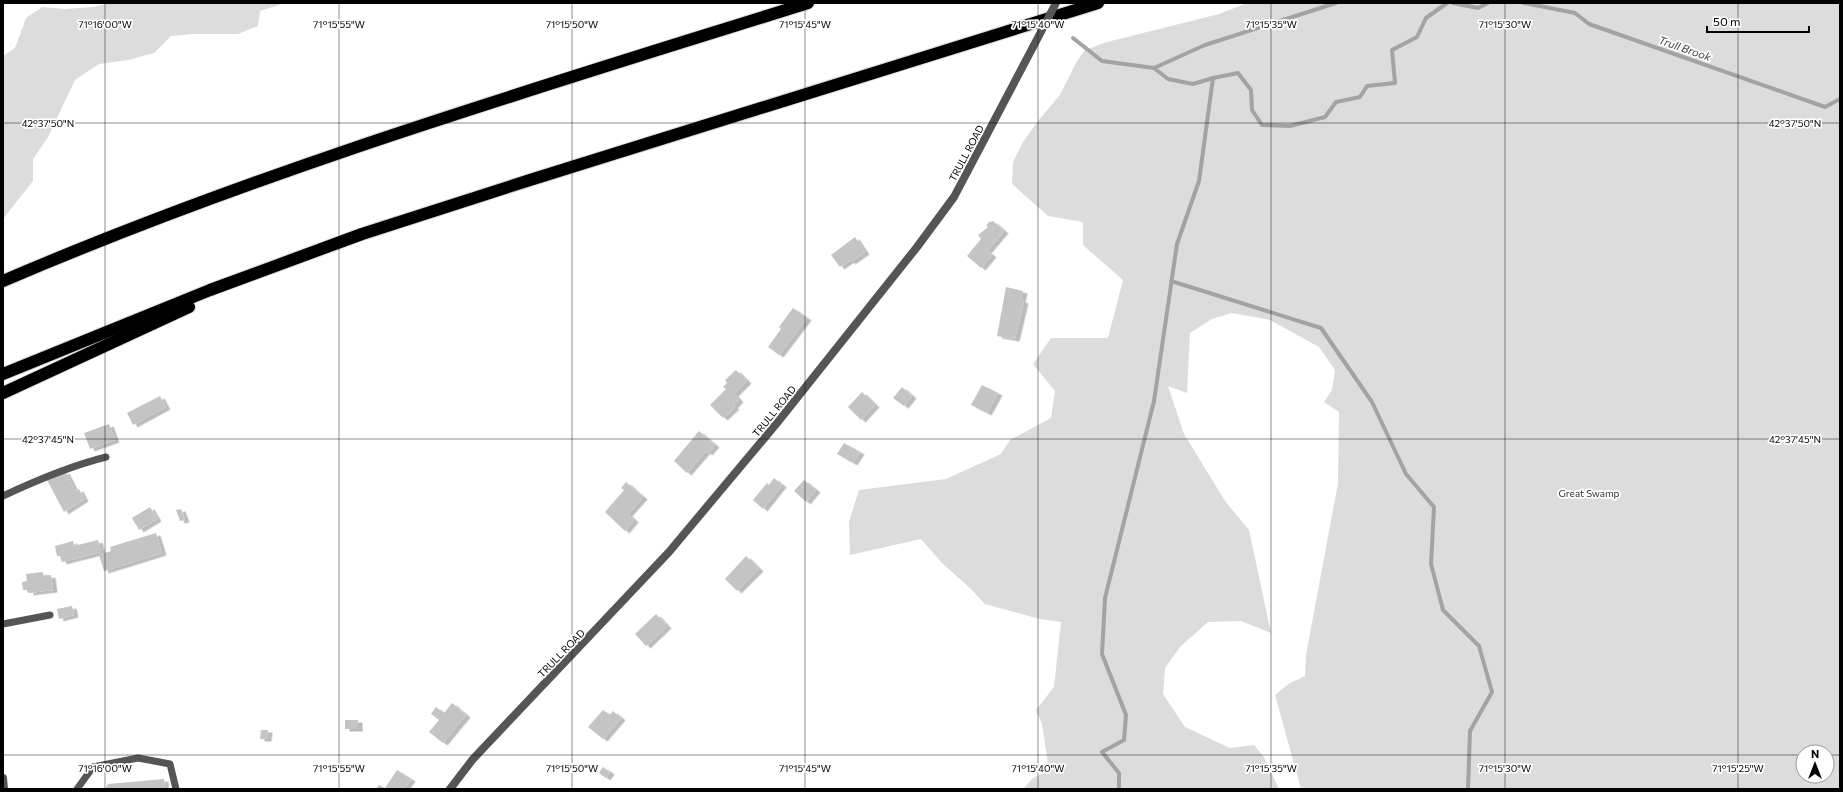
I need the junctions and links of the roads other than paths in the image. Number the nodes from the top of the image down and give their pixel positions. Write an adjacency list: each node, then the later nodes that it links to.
1 (808, 3): 5 (highway)
2 (1056, 3): 16 (street, TRULL ROAD, bridge)
3 (1098, 3): 4 (highway)
4 (282, 262): 6 (highway); 7 (highway)
5 (3, 281)
6 (3, 374)
7 (3, 393)
8 (106, 457): 9 (lane)
9 (3, 496)
10 (50, 615): 11 (lane)
11 (3, 624)
12 (3, 778): 13 (street)
13 (4, 789)
14 (77, 789): 15 (lane)
15 (176, 789)
16 (450, 789)

